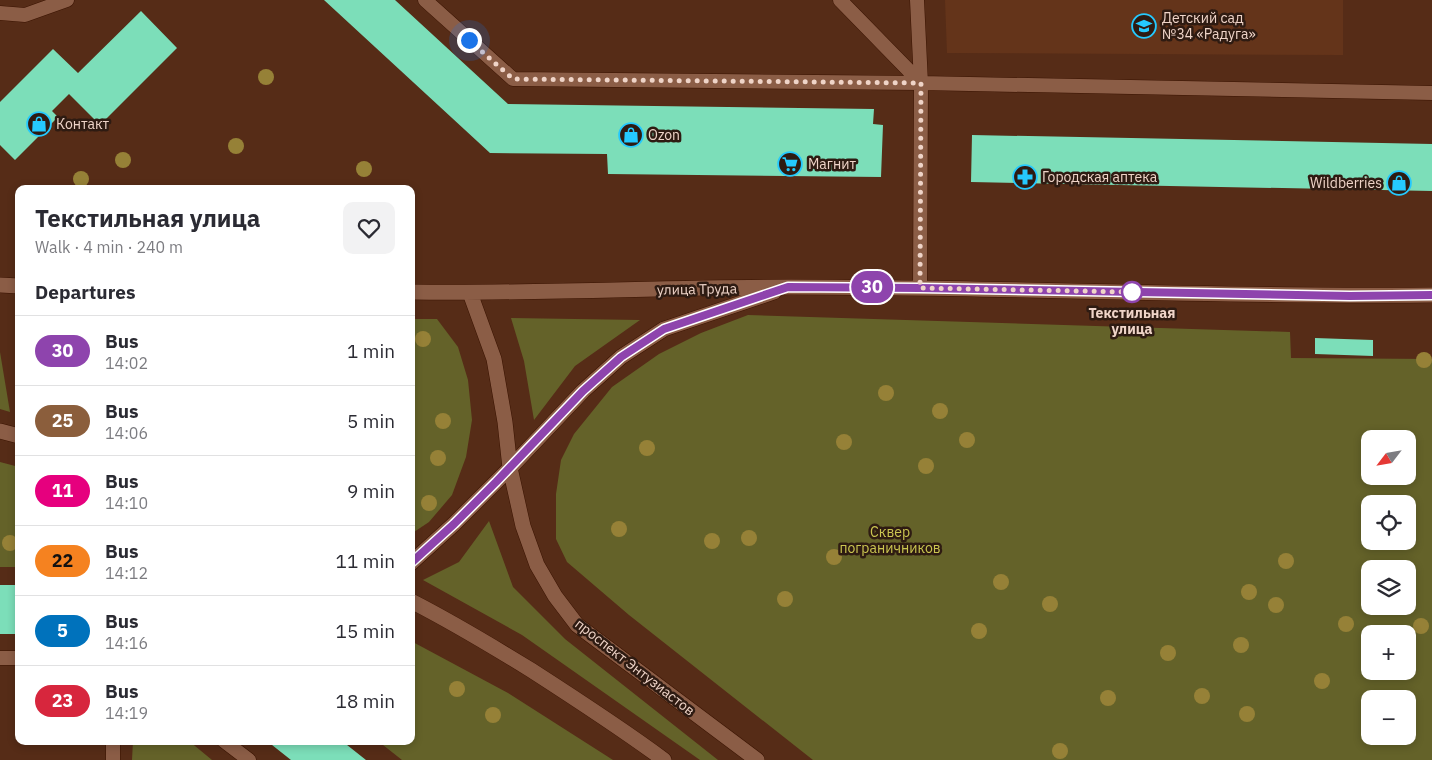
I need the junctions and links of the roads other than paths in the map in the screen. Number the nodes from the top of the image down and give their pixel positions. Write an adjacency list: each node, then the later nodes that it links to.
1 (67, 0): 5 (lane)
2 (425, 0): 6 (lane)
3 (840, 0): 6 (lane)
4 (917, 0): 6 (lane)
5 (0, 13)
6 (921, 83): 7 (lane); 11 (lane)
7 (1432, 93)
8 (0, 285): 9 (main road)
9 (15, 286)
10 (788, 287): 11 (main road, улица Труда); 13 (main road, улица Труда); 17 (main road)
11 (920, 288): 14 (main road, улица Труда)
12 (415, 292): 13 (main road, улица Труда)
13 (470, 293): 17 (main road, проспект Энтузиастов)
14 (1432, 295)
15 (0, 431): 16 (main road)
16 (15, 435)
17 (510, 468): 18 (main road); 27 (main road, проспект Энтузиастов)
18 (415, 559)
19 (415, 604): 26 (main road)
20 (0, 658): 21 (lane)
21 (15, 658)
22 (113, 745): 24 (lane)
23 (229, 745): 25 (lane)
24 (112, 760)
25 (248, 760)
26 (664, 760)
27 (757, 760)

